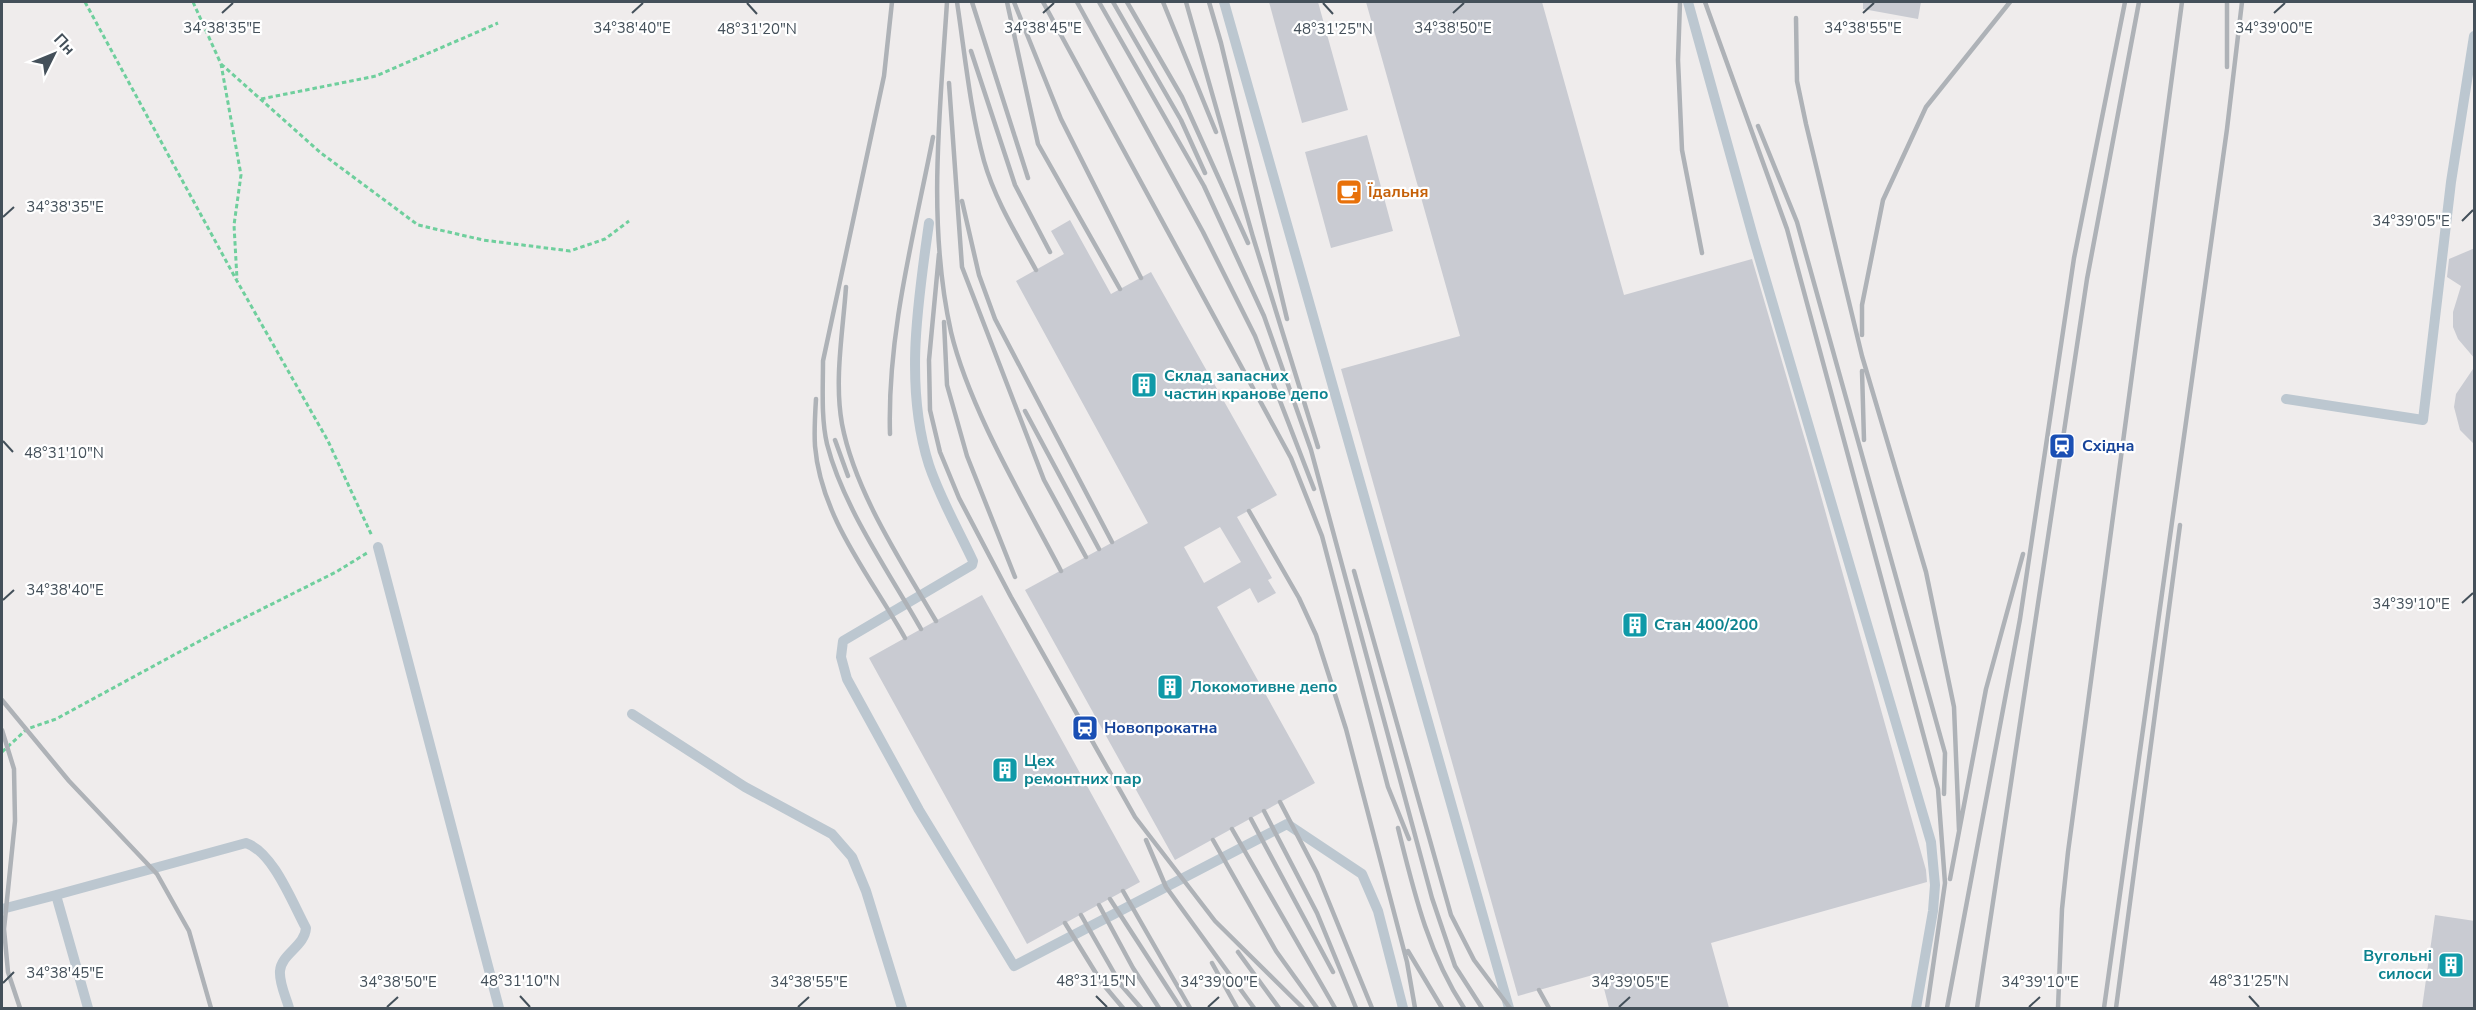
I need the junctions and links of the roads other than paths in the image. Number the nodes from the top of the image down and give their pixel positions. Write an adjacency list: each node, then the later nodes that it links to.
1 (1224, 2): 16 (lane)
2 (1688, 2): 17 (lane)
3 (2475, 36): 4 (lane)
4 (2471, 79): 6 (lane)
5 (929, 223): 15 (lane)
6 (2286, 399)
7 (378, 547): 13 (lane)
8 (632, 714): 14 (lane)
9 (56, 895): 10 (lane); 11 (lane); 12 (lane)
10 (2, 909)
11 (88, 1008)
12 (289, 1008)
13 (499, 1008)
14 (902, 1008)
15 (1403, 1008)
16 (1509, 1008)
17 (1916, 1008)

